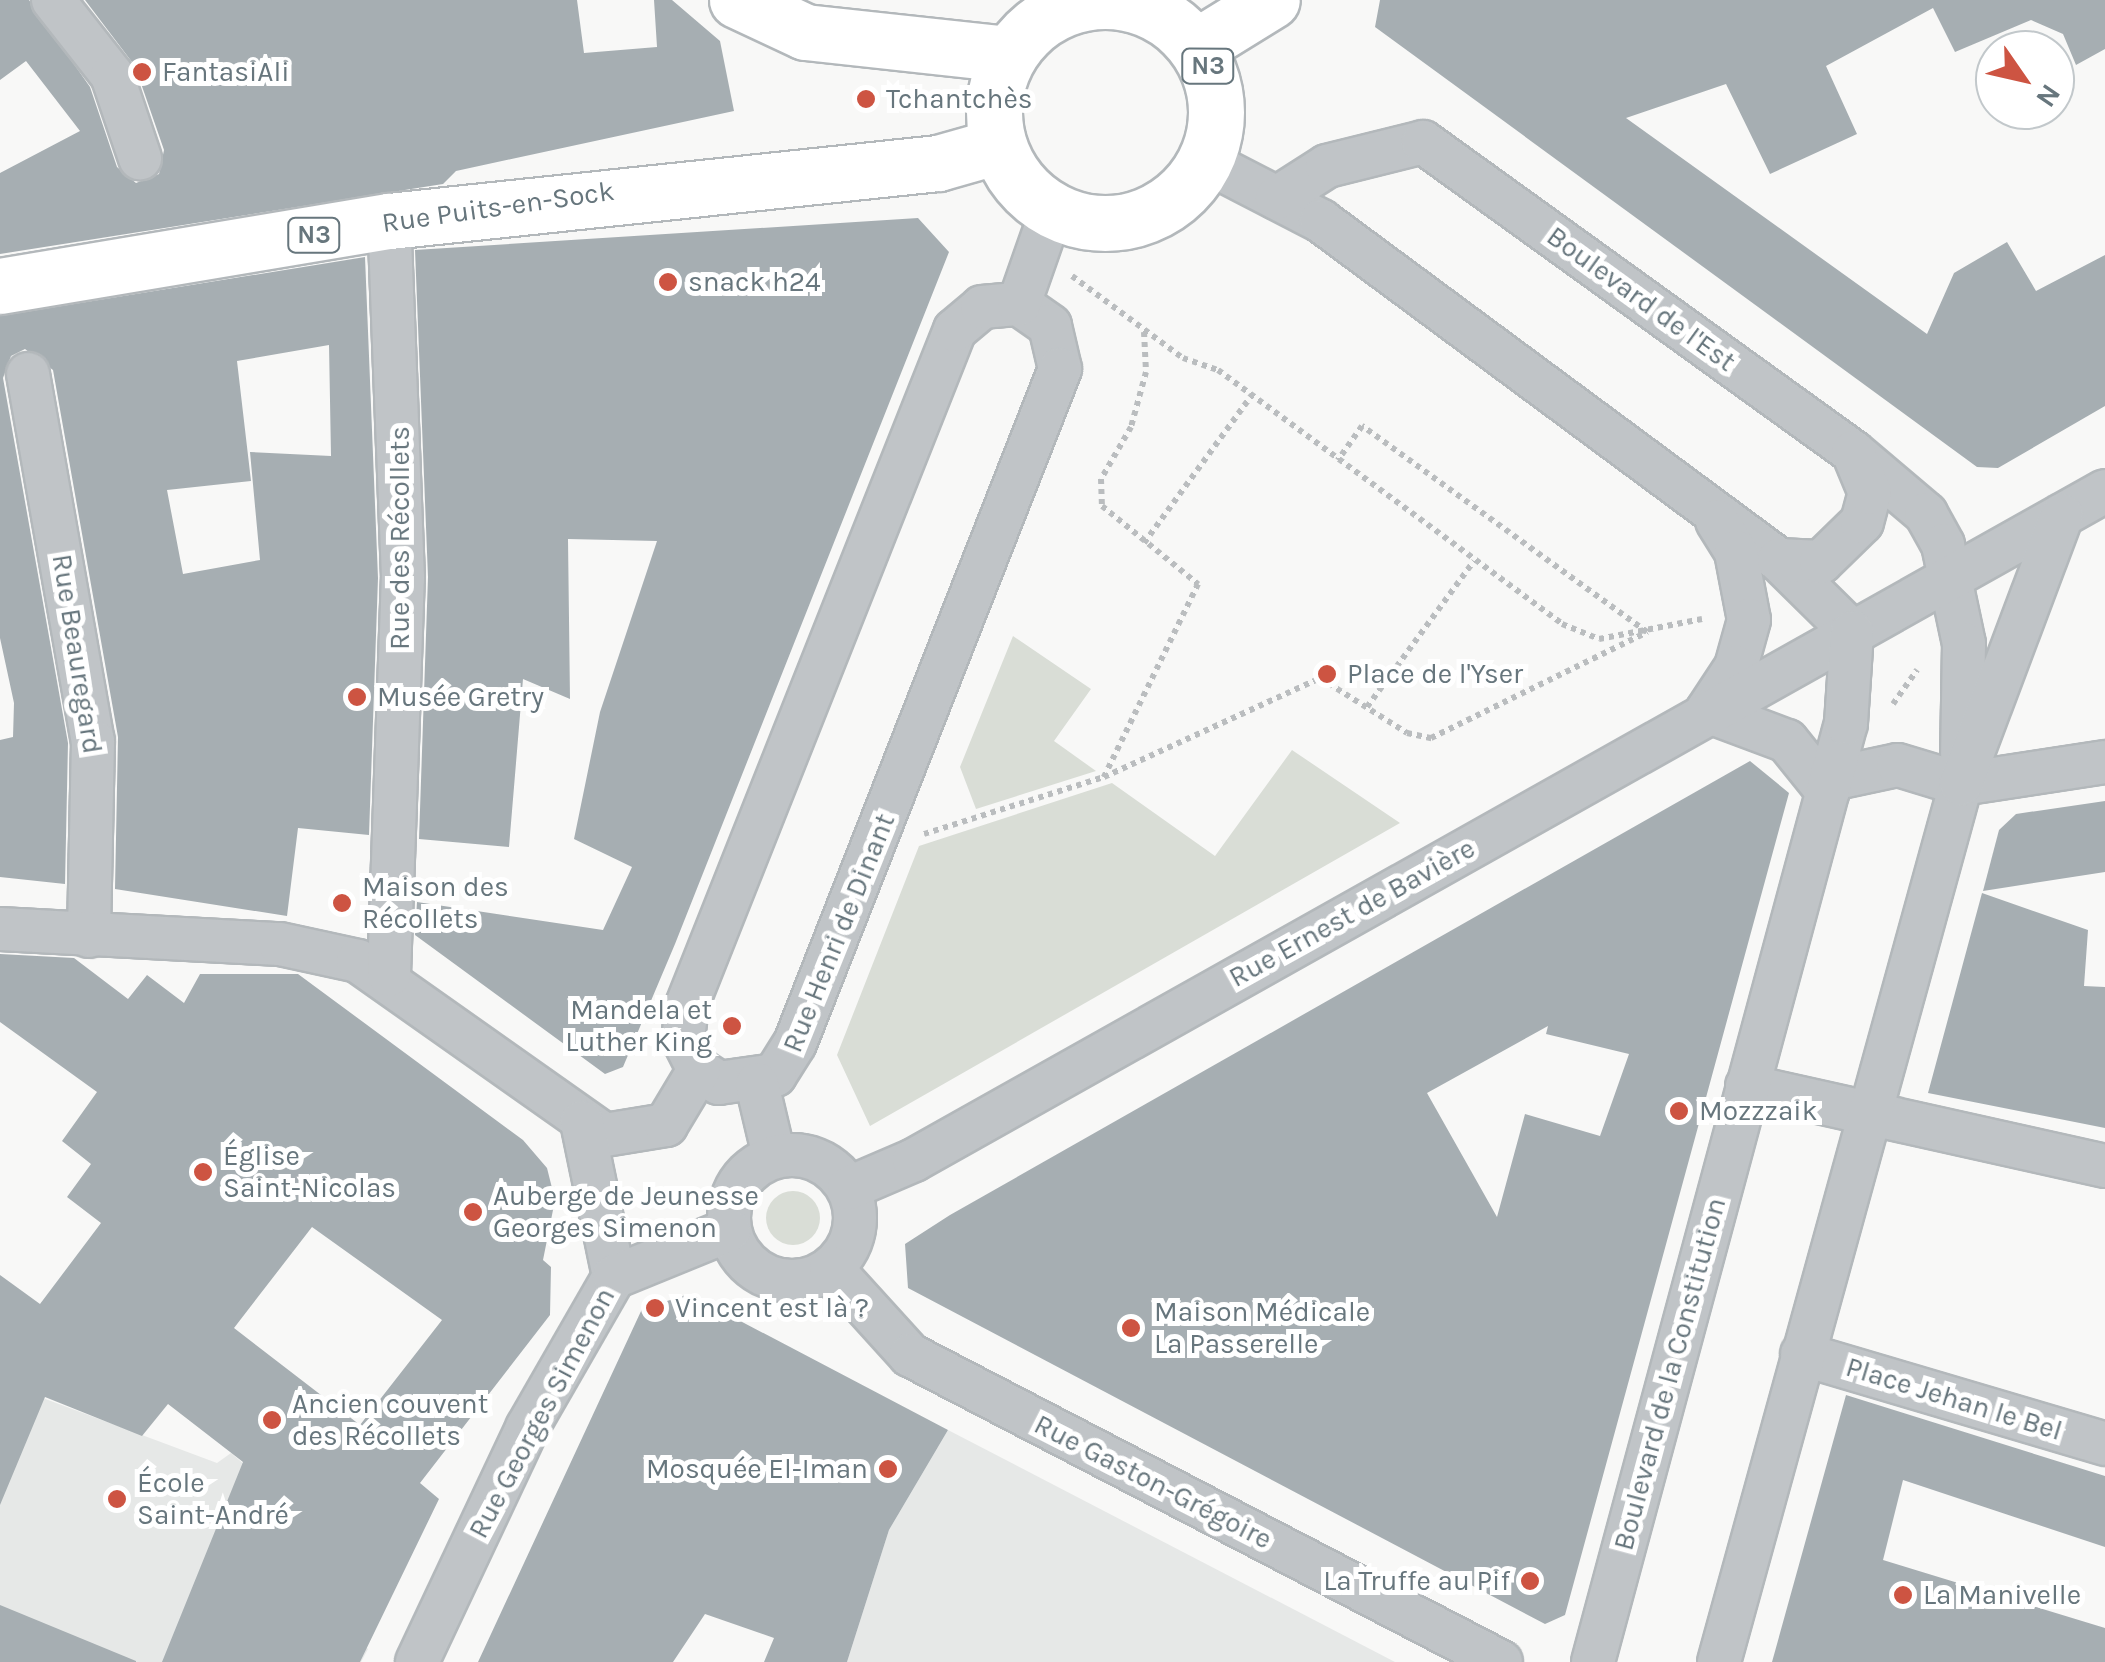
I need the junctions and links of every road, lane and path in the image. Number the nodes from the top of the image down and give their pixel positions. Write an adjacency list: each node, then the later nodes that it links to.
1 (53, 0): 8 (street)
2 (1272, 0): 5 (main road, N3)
3 (740, 1): 6 (main road)
4 (1137, 2): 5 (main road, N3); 6 (main road, N3)
5 (1196, 46): 9 (main road, N3)
6 (1009, 54): 7 (main road)
7 (998, 146): 11 (main road, Rue Puits-en-Sock / N3); 12 (main road)
8 (140, 158)
9 (1205, 160): 10 (street); 12 (main road)
10 (1277, 198): 18 (street, Boulevard de l'Est); 21 (street)
11 (389, 221): 13 (main road, Rue Puits-en-Sock / N3); 41 (street, Rue des Récollets)
12 (1044, 234): 14 (street); 15 (path)
13 (0, 286)
14 (1019, 304): 38 (street, Rue Henri de Dinant); 42 (street)
15 (1144, 332): 17 (path); 23 (path)
16 (28, 374): 40 (street, Rue Beauregard)
17 (1252, 395): 19 (path); 23 (path)
18 (1853, 452): 24 (street); 26 (street, Boulevard de l'Est)
19 (1338, 460): 25 (path); 28 (path)
20 (2105, 490): 22 (street, Rue Ernest de Bavière)
21 (1711, 512): 24 (street); 27 (street)
22 (2062, 515): 26 (street, Rue Ernest de Bavière); 36 (street)
23 (1144, 543): 35 (path)
24 (1779, 560): 29 (street)
25 (1474, 561): 28 (path); 31 (path)
26 (1954, 577): 29 (street, Rue Ernest de Bavière); 30 (street)
27 (1749, 620): 28 (path); 32 (street)
28 (1647, 632): 31 (path)
29 (1852, 632): 32 (street, Rue Ernest de Bavière); 33 (street, Boulevard de la Constitution)
30 (1964, 644): 33 (path); 36 (street)
31 (1367, 707): 35 (path)
32 (1707, 711): 37 (street); 49 (street, Rue Ernest de Bavière)
33 (1846, 722): 37 (street, Boulevard de la Constitution)
34 (2105, 762): 36 (street)
35 (1104, 777): 38 (path)
36 (1961, 784): 37 (street); 45 (street)
37 (1830, 785): 44 (street, Boulevard de la Constitution)
38 (874, 850): 43 (street, Rue Henri de Dinant)
39 (0, 929): 40 (street)
40 (89, 936): 41 (street)
41 (388, 976): 46 (street)
42 (698, 1070): 43 (street); 46 (street)
43 (758, 1084): 47 (street)
44 (1747, 1086): 45 (street); 57 (street, Boulevard de la Constitution)
45 (1867, 1117): 48 (street); 53 (street)
46 (582, 1122): 52 (street)
47 (774, 1156): 49 (street); 50 (street)
48 (2105, 1166)
49 (848, 1188): 51 (street)
50 (729, 1230): 51 (street); 52 (street, Rue Georges Simenon)
51 (831, 1268): 56 (street, Rue Gaston-Grégoire)
52 (614, 1277): 55 (street, Rue Georges Simenon)
53 (1802, 1354): 54 (street, Place Jehan le Bel); 58 (street)
54 (2105, 1444)
55 (416, 1662)
56 (1501, 1662)
57 (1592, 1662)
58 (1719, 1662)

